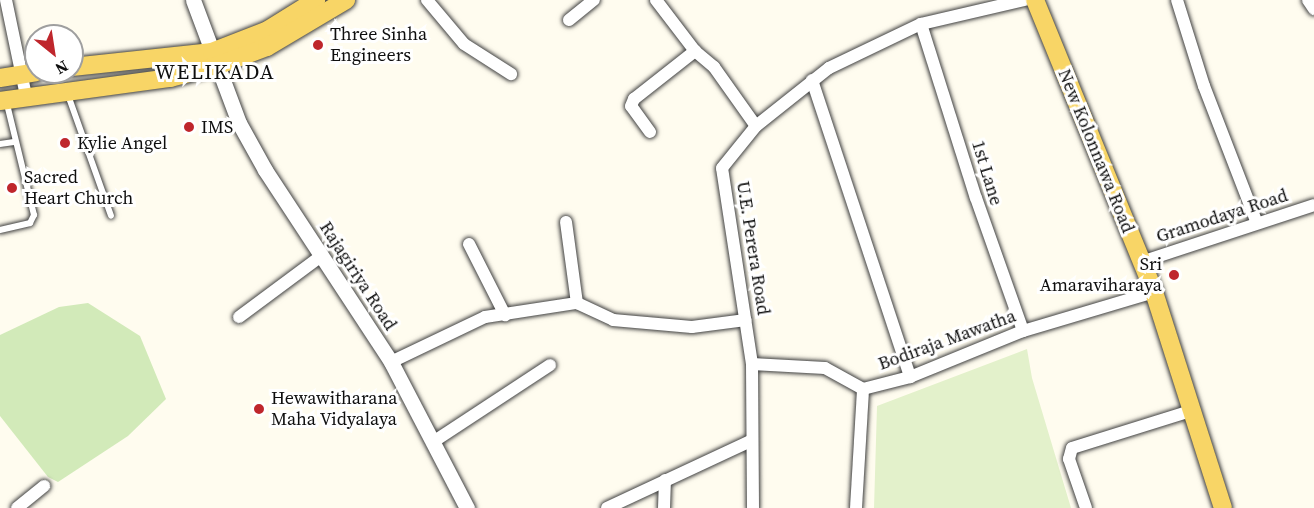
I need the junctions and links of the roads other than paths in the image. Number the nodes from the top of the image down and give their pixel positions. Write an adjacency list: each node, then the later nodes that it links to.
1 (6, 0): 16 (street)
2 (193, 0): 17 (street, Rajagiriya Road)
3 (316, 0): 17 (main road)
4 (427, 0): 20 (street)
5 (594, 0): 13 (street)
6 (656, 0): 15 (street)
7 (1024, 0): 14 (street, U.E. Perera Road)
8 (1035, 0): 38 (main road, New Kolonnawa Road)
9 (1177, 0): 34 (street)
10 (1308, 0): 12 (street)
11 (341, 1): 17 (main road)
12 (1314, 9)
13 (569, 20)
14 (921, 24): 22 (street, U.E. Perera Road); 44 (street, 1st Lane)
15 (695, 51): 27 (street); 28 (street)
16 (24, 56)
17 (214, 59): 18 (main road); 24 (main road); 37 (street, Rajagiriya Road)
18 (84, 66)
19 (24, 73): 21 (main road)
20 (511, 74)
21 (0, 78)
22 (812, 80): 27 (street, U.E. Perera Road); 48 (street)
23 (28, 84): 25 (street)
24 (66, 90): 25 (main road); 32 (lane)
25 (26, 96): 26 (main road)
26 (3, 101): 29 (lane)
27 (756, 126): 43 (street, U.E. Perera Road)
28 (650, 132)
29 (14, 142): 30 (lane); 35 (lane)
30 (0, 144)
31 (1314, 205): 34 (street, Gramodaya Road)
32 (111, 216)
33 (567, 222): 40 (street)
34 (1257, 223): 38 (street, Gramodaya Road)
35 (0, 230)
36 (469, 244): 41 (street)
37 (321, 256): 42 (street); 45 (street, Rajagiriya Road)
38 (1141, 262): 39 (main road, New Kolonnawa Road)
39 (1154, 292): 44 (street, Bodiraja Mawatha); 50 (main road, New Kolonnawa Road)
40 (577, 303): 41 (street); 43 (street)
41 (506, 315): 45 (street)
42 (239, 317)
43 (746, 320): 46 (street, U.E. Perera Road)
44 (1023, 331): 48 (street, Bodiraja Mawatha)
45 (391, 362): 52 (street, Rajagiriya Road)
46 (752, 364): 49 (street, Bodiraja Mawatha); 51 (street, U.E. Perera Road)
47 (550, 365): 52 (street)
48 (910, 377): 49 (street, Bodiraja Mawatha)
49 (862, 389): 60 (street)
50 (1191, 411): 61 (street); 62 (main road, New Kolonnawa Road)
51 (751, 441): 53 (street); 59 (street, U.E. Perera Road)
52 (433, 442): 56 (street, Rajagiriya Road)
53 (665, 480): 57 (street); 58 (street)
54 (44, 486): 55 (street)
55 (17, 508)
56 (467, 508)
57 (607, 508)
58 (664, 508)
59 (753, 508)
60 (856, 508)
61 (1086, 508)
62 (1223, 508)

